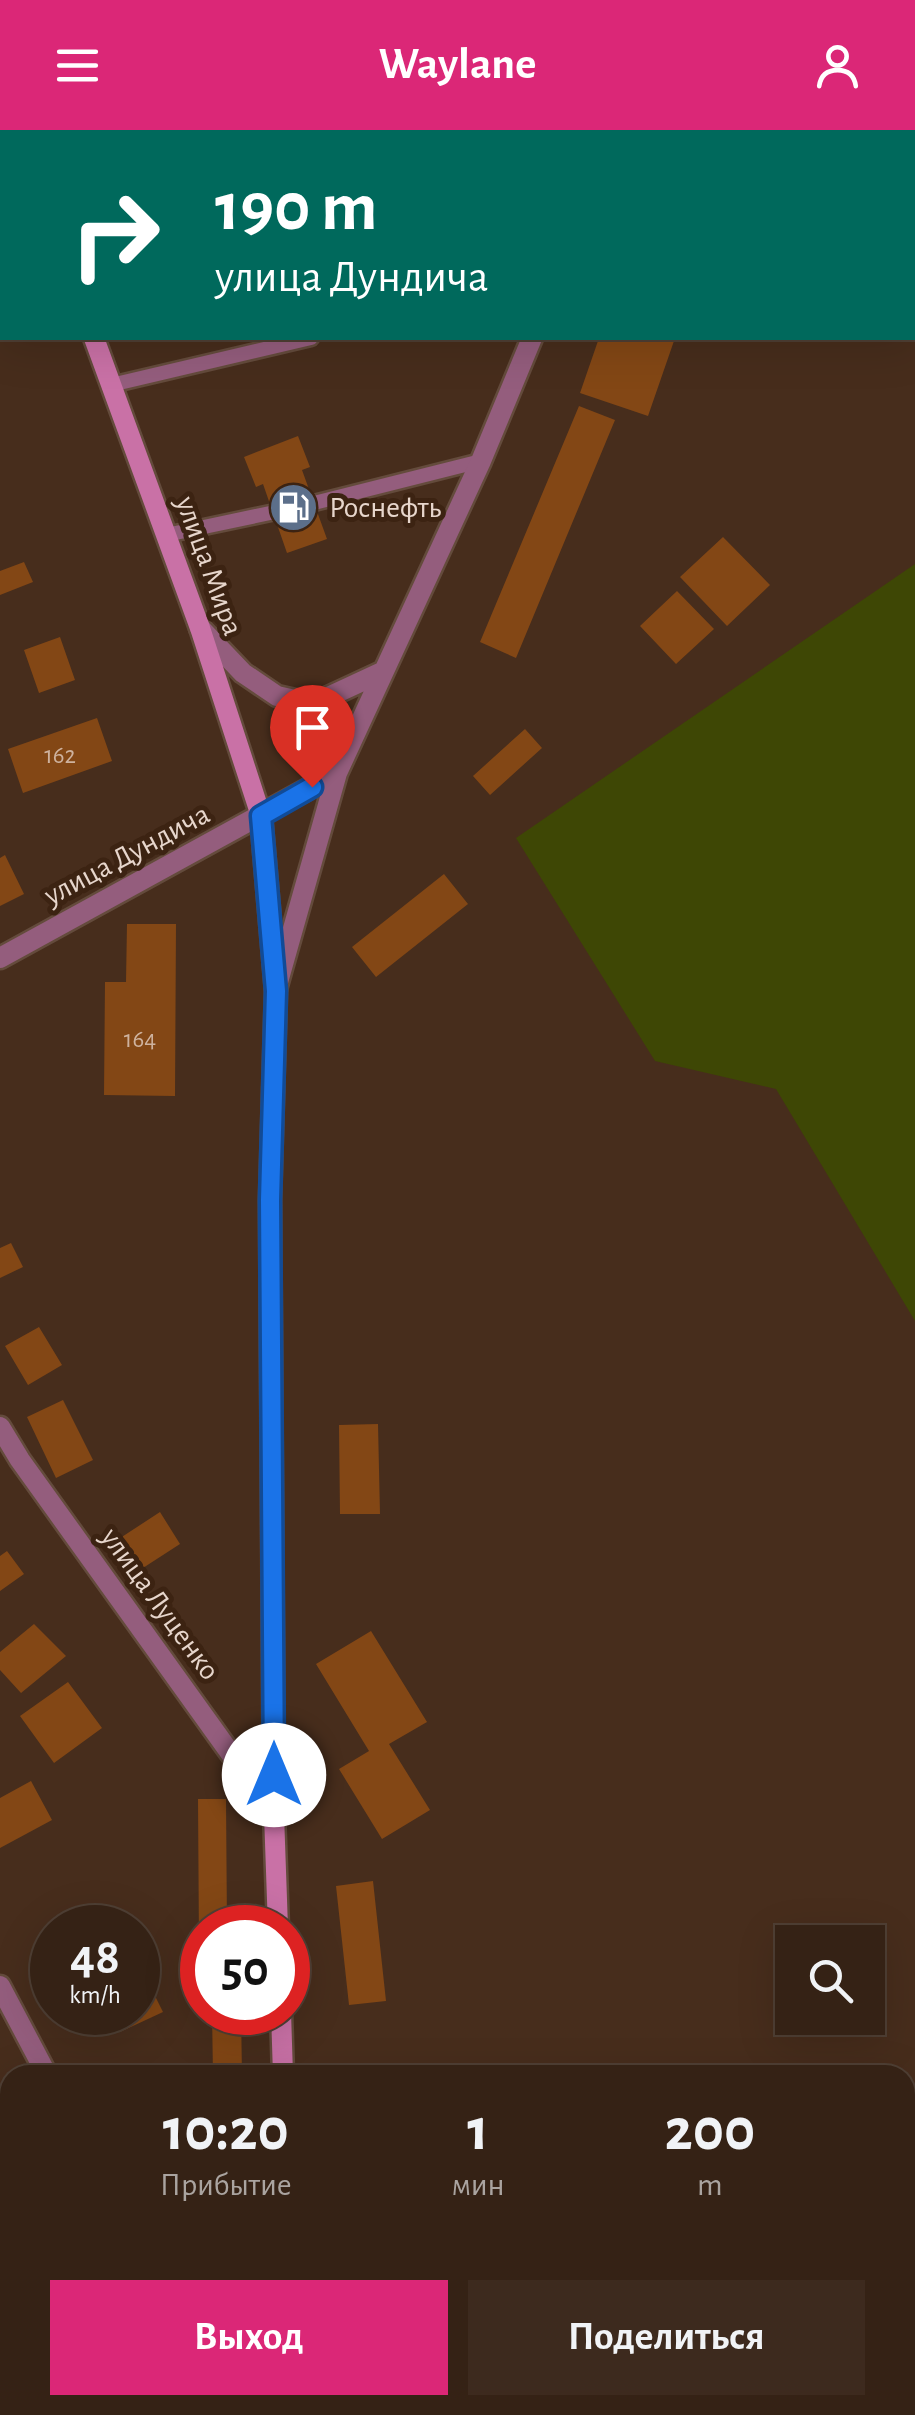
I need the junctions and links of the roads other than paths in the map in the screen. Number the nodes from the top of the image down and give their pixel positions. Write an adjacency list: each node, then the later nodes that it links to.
1 (95, 340): 4 (main road, улица Мира)
2 (300, 340): 4 (lane)
3 (531, 340): 5 (street)
4 (111, 384): 6 (main road, улица Мира)
5 (481, 461): 6 (lane); 8 (street)
6 (166, 534): 7 (main road, улица Мира)
7 (200, 628): 8 (street); 10 (main road, улица Мира)
8 (384, 671): 9 (street)
9 (337, 773): 10 (street, улица Дундича); 12 (street)
10 (261, 816): 11 (street, улица Дундича); 12 (main road, улица Мира)
11 (0, 958)
12 (276, 991): 14 (main road, улица Мира)
13 (0, 1428): 14 (street, улица Луценко)
14 (274, 1814): 15 (main road, улица Мира)
15 (277, 1905)
16 (0, 1986): 18 (street)
17 (282, 2035): 19 (main road)
18 (42, 2065)
19 (283, 2065)

